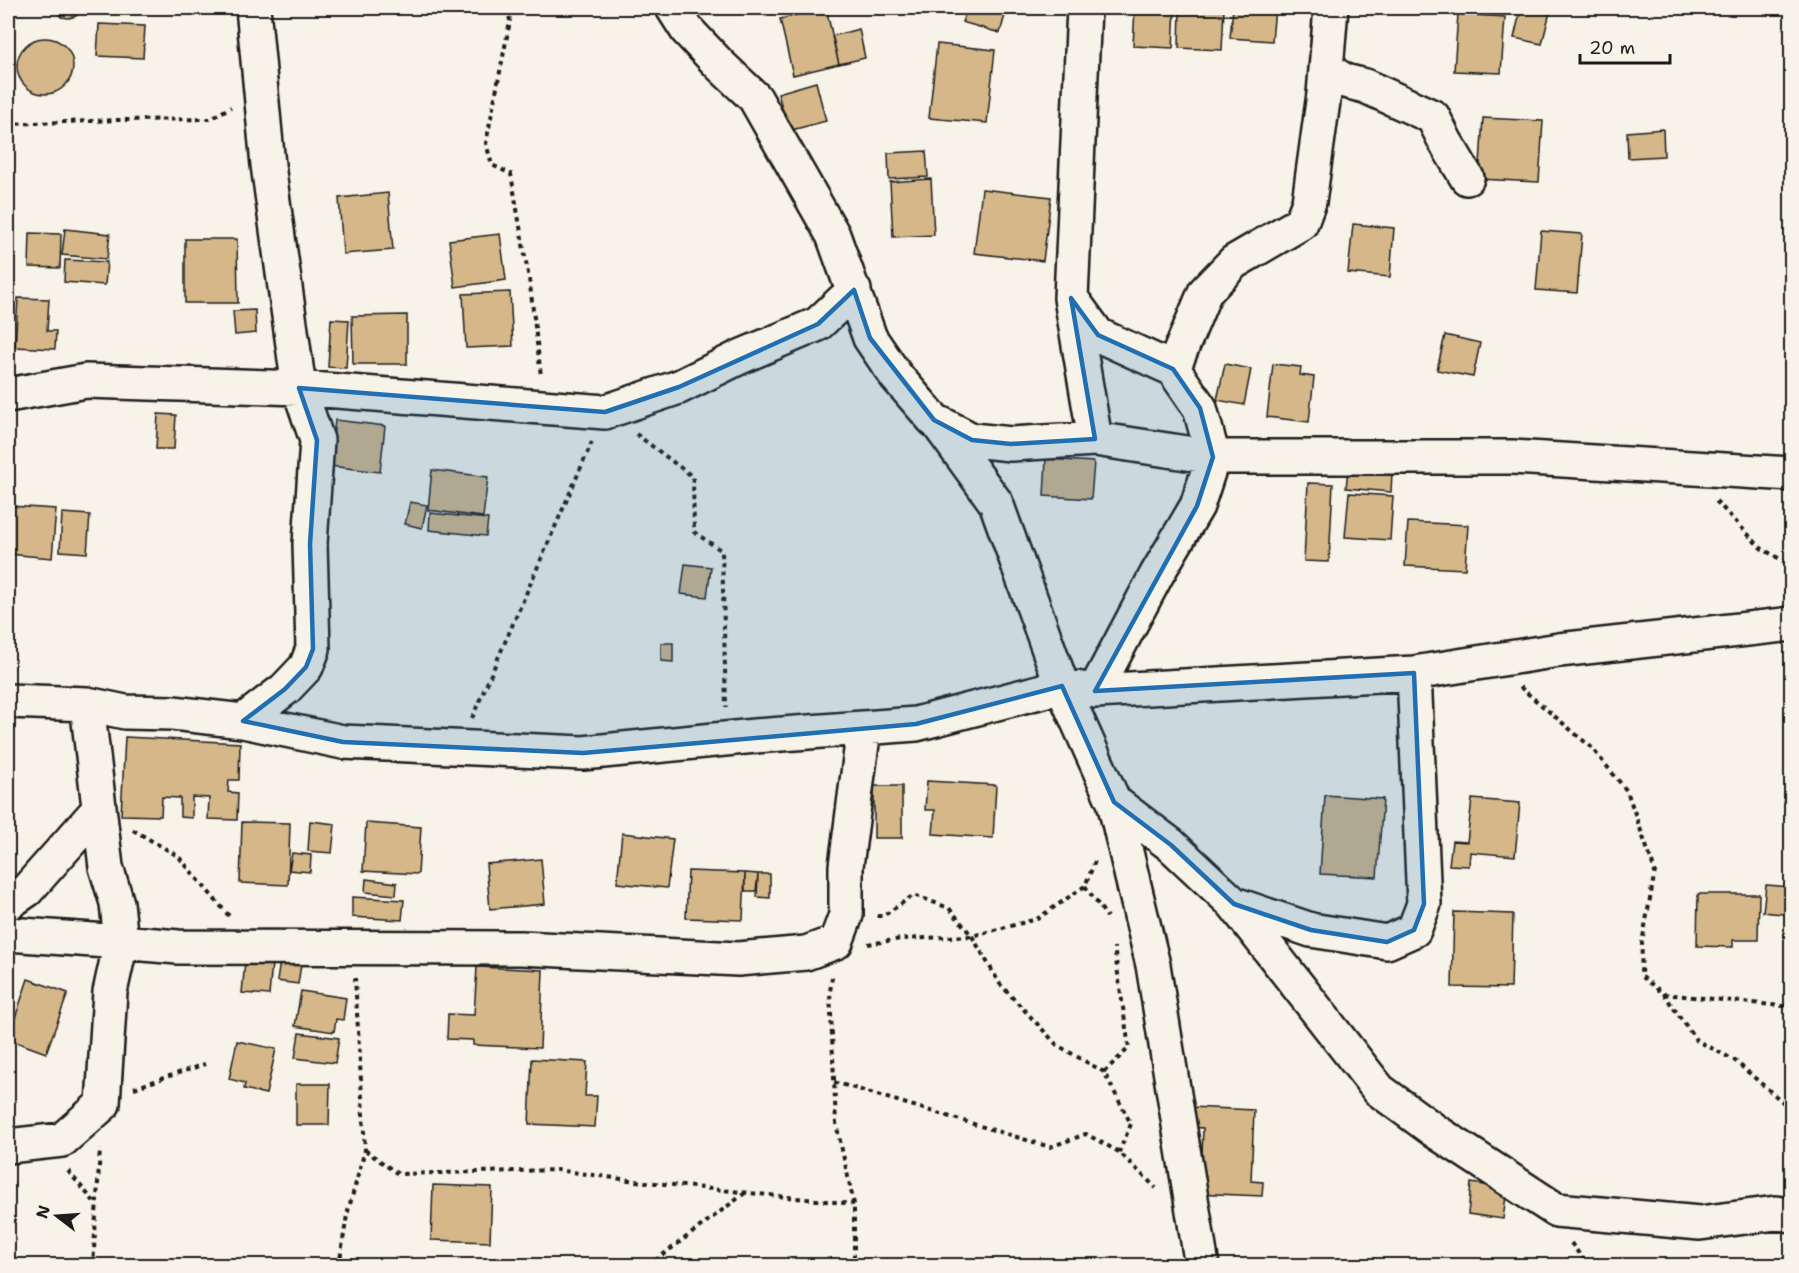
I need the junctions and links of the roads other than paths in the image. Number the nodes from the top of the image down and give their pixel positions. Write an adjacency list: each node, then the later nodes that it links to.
1 (253, 8): 10 (street)
2 (673, 8): 7 (street)
3 (1084, 8): 8 (street)
4 (1332, 8): 5 (street)
5 (1326, 69): 6 (street); 9 (street)
6 (1467, 178)
7 (854, 290): 10 (street); 12 (street)
8 (1071, 298): 9 (street); 13 (street)
9 (1173, 369): 14 (street)
10 (299, 388): 11 (street); 22 (street)
11 (8, 395)
12 (934, 420): 13 (street); 18 (street)
13 (1095, 439): 14 (street)
14 (1213, 457): 15 (street); 19 (street)
15 (1791, 474)
16 (1791, 624): 17 (street)
17 (1414, 673): 19 (street); 27 (street)
18 (1062, 686): 19 (street); 23 (street); 24 (street)
19 (1095, 691)
20 (8, 701): 21 (street)
21 (87, 705): 22 (street); 25 (street)
22 (243, 721): 23 (street)
23 (864, 728): 29 (street)
24 (1114, 802): 27 (street); 32 (street)
25 (99, 809): 26 (street); 29 (street)
26 (8, 903)
27 (1234, 904): 31 (street)
28 (8, 934): 29 (street)
29 (121, 942): 30 (street)
30 (8, 1146)
31 (1791, 1215)
32 (1202, 1266)

